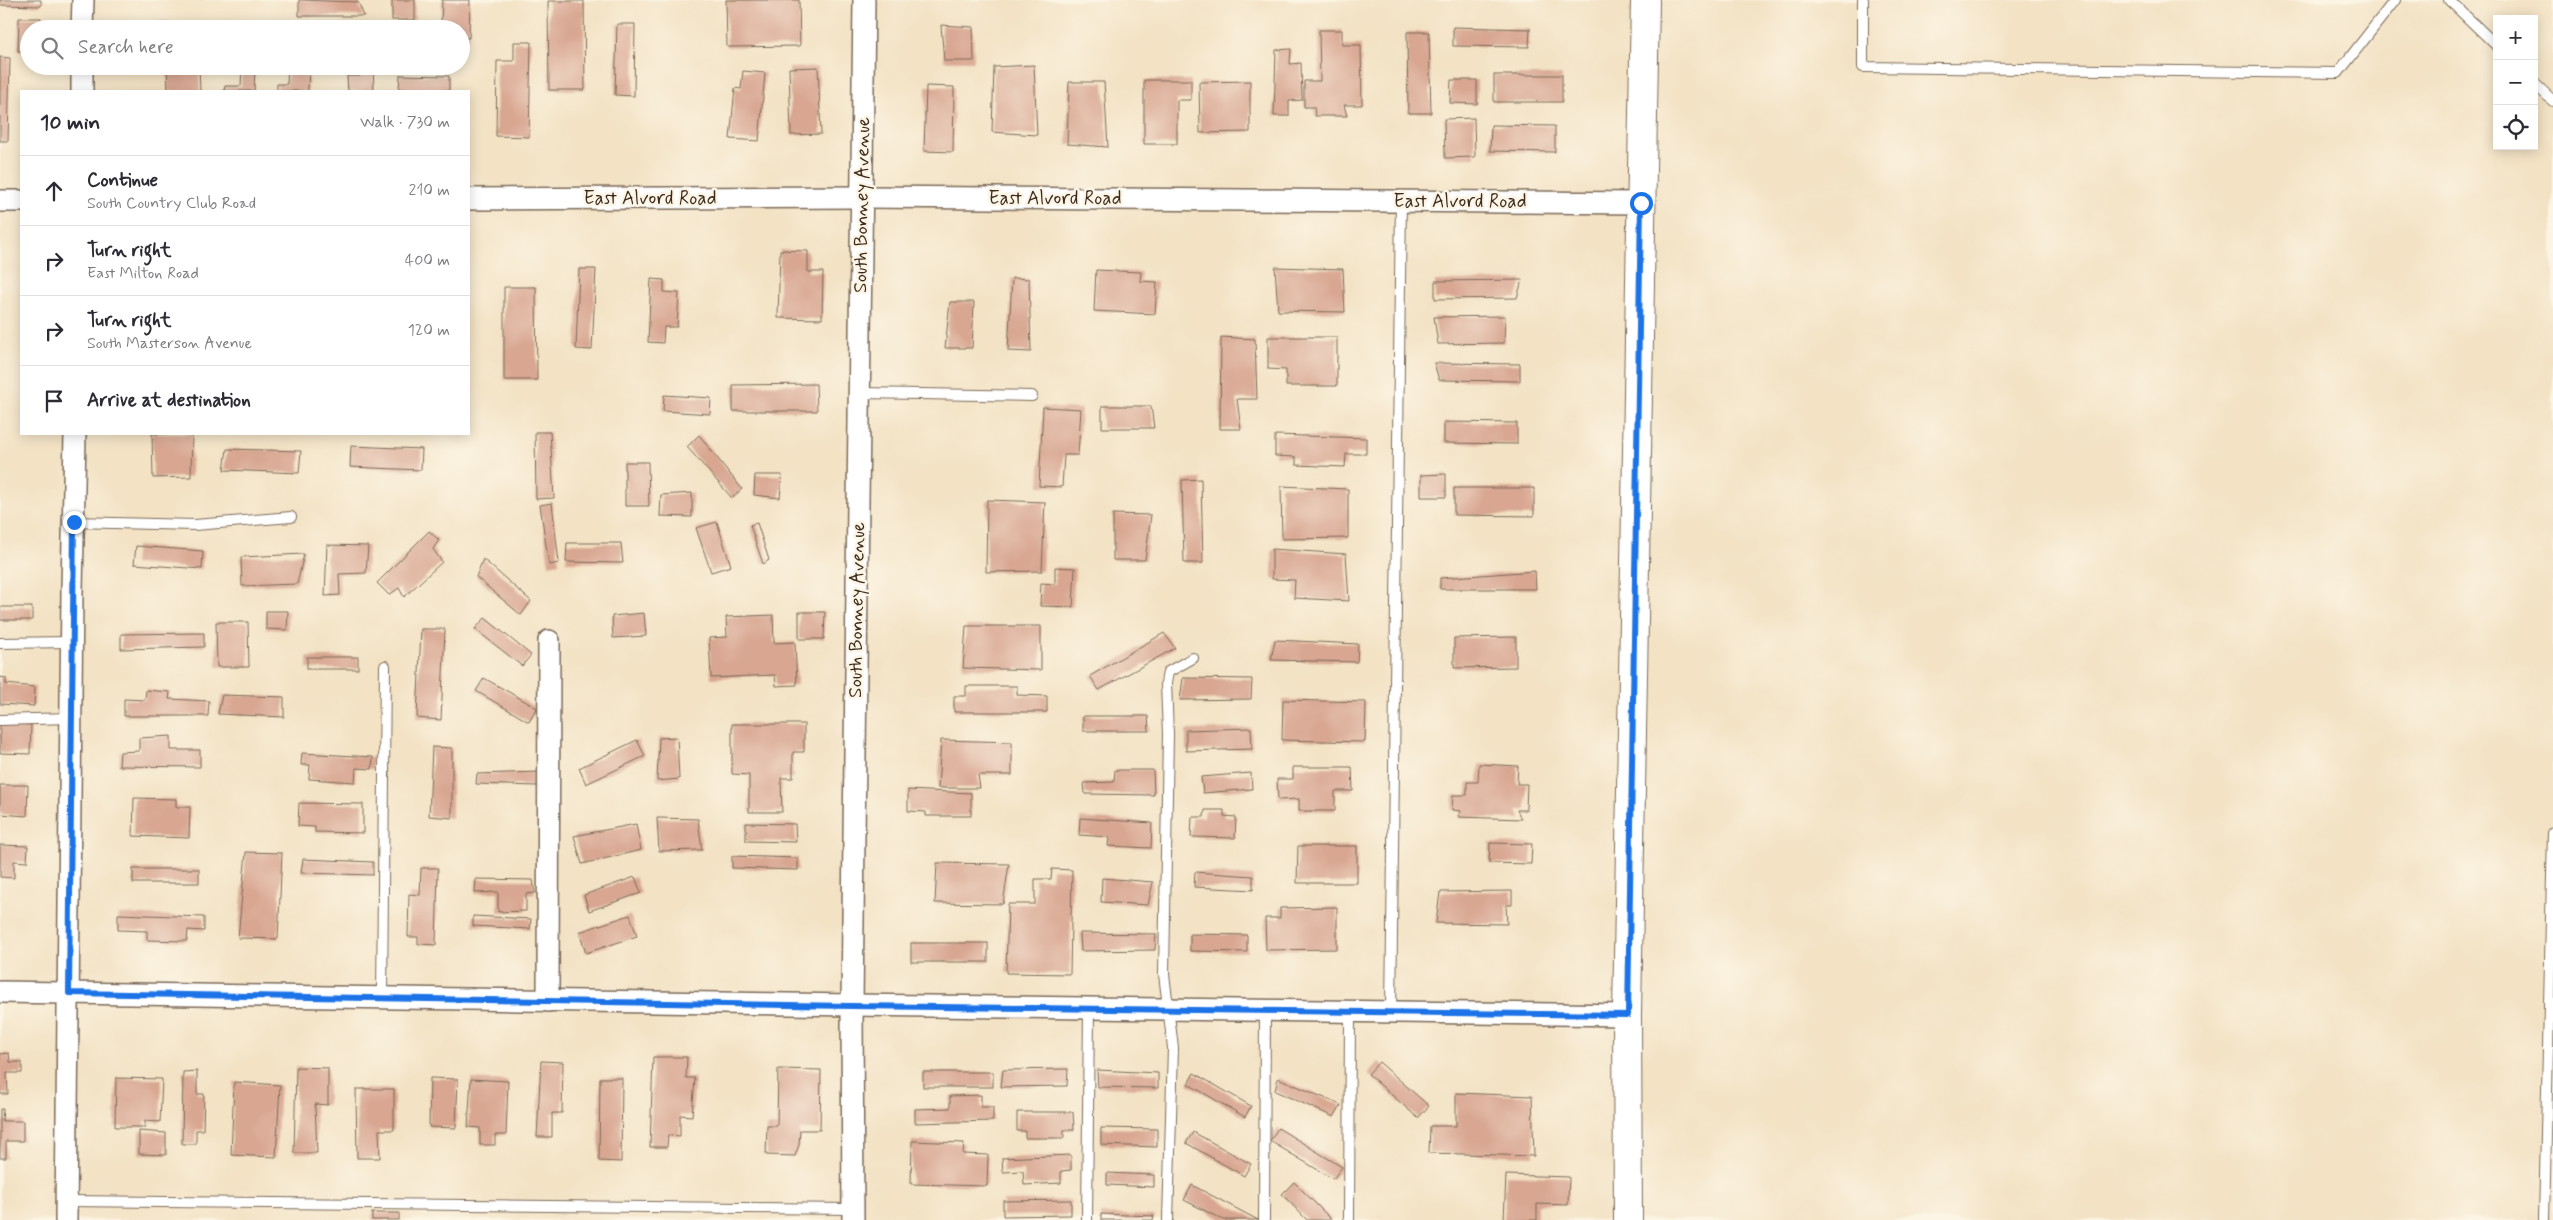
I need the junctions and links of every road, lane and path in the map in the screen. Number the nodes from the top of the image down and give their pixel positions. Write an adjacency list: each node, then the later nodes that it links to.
1 (83, 0): 7 (street)
2 (864, 0): 13 (street, South Bonney Avenue)
3 (1645, 0): 18 (street)
4 (1863, 0): 5 (lane)
5 (2395, 0)
6 (2449, 0): 8 (lane)
7 (82, 20)
8 (2493, 42)
9 (82, 75): 11 (street)
10 (2538, 87): 12 (lane)
11 (82, 90)
12 (2553, 101)
13 (862, 197): 14 (street, East Alvord Road); 15 (street, East Alvord Road); 19 (street, South Bonney Avenue)
14 (470, 199)
15 (1401, 200): 18 (street, East Alvord Road); 41 (lane)
16 (0, 201): 17 (street)
17 (20, 201)
18 (1641, 203): 42 (street)
19 (860, 392): 20 (lane); 36 (street, South Bonney Avenue)
20 (1032, 396)
21 (75, 435): 23 (street)
22 (290, 517): 23 (lane)
23 (74, 522): 25 (street)
24 (549, 641): 35 (street)
25 (71, 642): 26 (lane); 29 (street)
26 (0, 643)
27 (1193, 658): 38 (lane)
28 (385, 666): 34 (lane)
29 (70, 718): 30 (lane); 33 (street)
30 (0, 720)
31 (2553, 833): 50 (lane)
32 (0, 992): 33 (street)
33 (69, 993): 34 (street); 43 (street)
34 (382, 998): 35 (street)
35 (548, 1001): 36 (street)
36 (852, 1006): 37 (street); 44 (street, South Bonney Avenue)
37 (1089, 1008): 38 (street); 45 (lane)
38 (1166, 1009): 39 (street); 46 (lane)
39 (1265, 1010): 40 (street); 47 (lane)
40 (1350, 1012): 41 (street); 48 (lane)
41 (1390, 1012): 42 (street)
42 (1628, 1015): 49 (street)
43 (66, 1210): 44 (lane)
44 (853, 1214)
45 (1087, 1220)
46 (1168, 1220)
47 (1264, 1220)
48 (1349, 1220)
49 (1628, 1220)
50 (2544, 1220)

